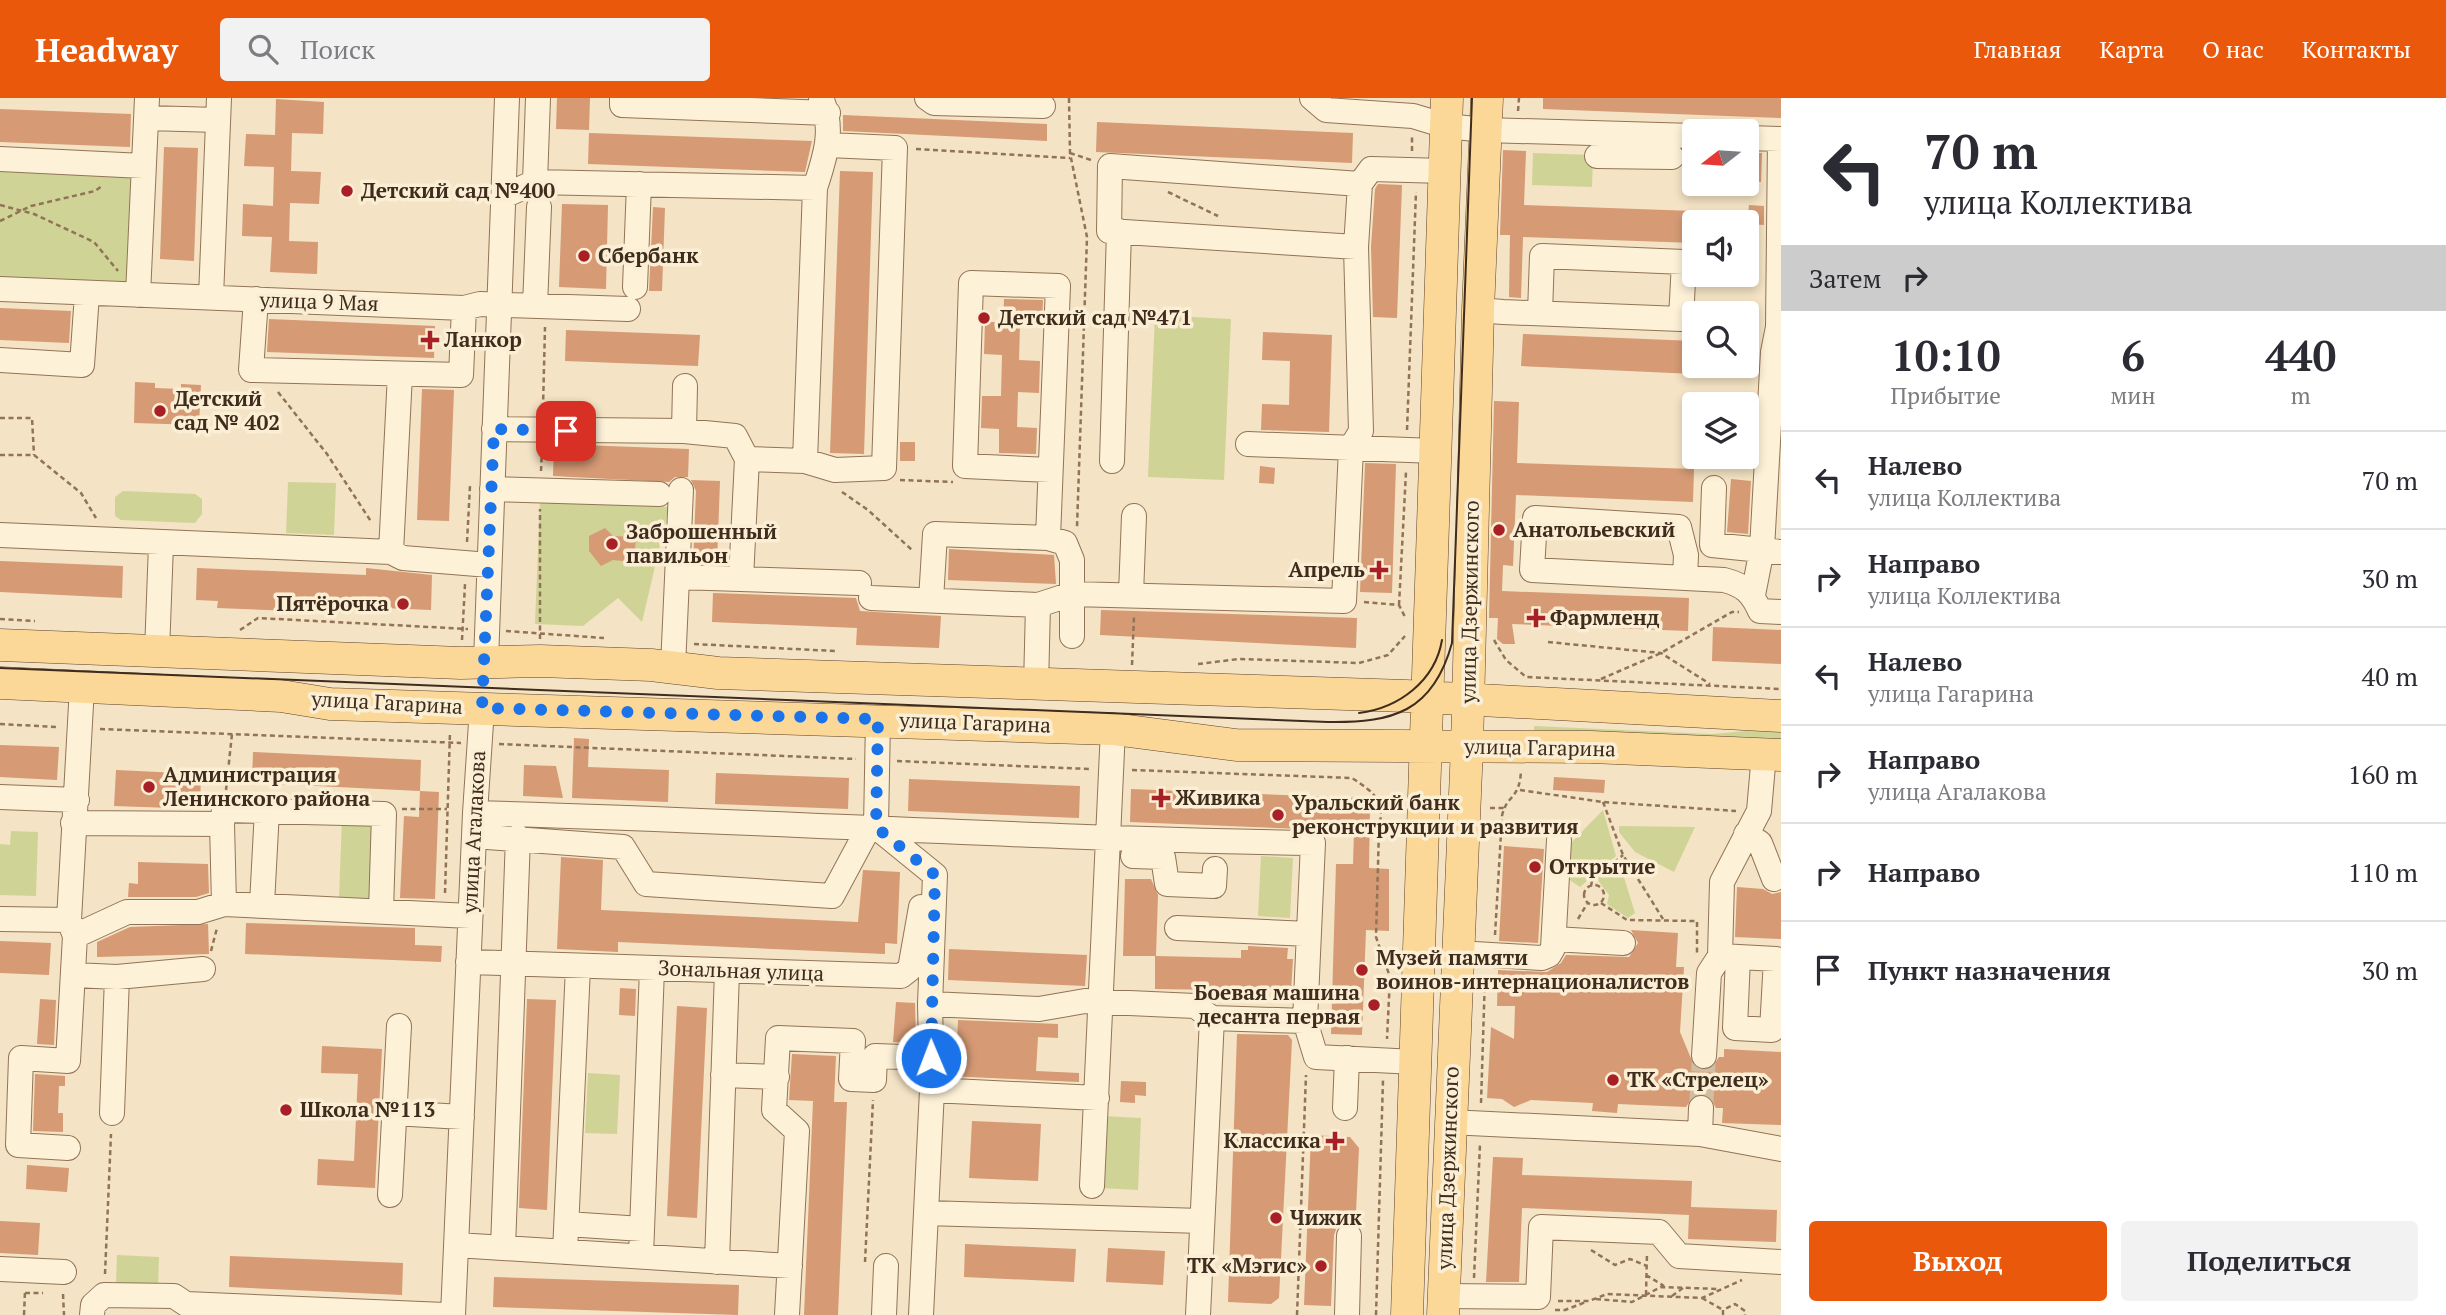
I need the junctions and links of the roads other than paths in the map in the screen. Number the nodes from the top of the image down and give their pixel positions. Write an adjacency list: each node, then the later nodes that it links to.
1 (507, 98): 28 (street, улица Агалакова)
2 (538, 98): 24 (street)
3 (622, 98): 7 (street)
4 (928, 98): 8 (street)
5 (1312, 98): 11 (street)
6 (1487, 98): 13 (main road, улица Дзержинского)
7 (825, 106): 17 (street)
8 (1043, 106)
9 (147, 108): 10 (street); 22 (street)
10 (219, 109): 35 (street)
11 (1403, 110): 12 (street)
12 (1446, 112): 13 (street); 23 (main road, улица Дзержинского)
13 (1485, 130): 18 (street); 40 (main road, улица Дзержинского)
14 (1682, 138): 18 (street)
15 (1759, 138): 16 (street)
16 (1780, 139): 42 (street)
17 (828, 145): 27 (street); 52 (street)
18 (1638, 146): 19 (street); 20 (street)
19 (1597, 156)
20 (1672, 157)
21 (0, 159): 22 (street)
22 (143, 166): 34 (street)
23 (1430, 170): 26 (street); 50 (main road, улица Дзержинского)
24 (536, 182): 25 (street); 28 (street)
25 (639, 184): 27 (street); 38 (street, улица 9 Мая)
26 (1360, 184): 30 (street); 31 (street)
27 (816, 188): 52 (street)
28 (503, 196): 37 (street, улица Агалакова)
29 (539, 207): 38 (street)
30 (1119, 231): 31 (street); 53 (street)
31 (1356, 247): 49 (street)
32 (0, 289): 33 (street, улица 9 Мая)
33 (87, 294): 34 (street, улица 9 Мая); 43 (street)
34 (138, 295): 35 (street, улица 9 Мая)
35 (211, 298): 36 (street, улица 9 Мая)
36 (256, 299): 39 (street, улица 9 Мая); 44 (street)
37 (499, 305): 38 (street, улица 9 Мая); 39 (street, улица 9 Мая); 46 (street, улица Агалакова)
38 (535, 306)
39 (464, 308): 44 (street)
40 (1478, 310): 41 (street); 81 (main road, улица Дзержинского)
41 (1540, 313): 41 (street)
42 (1779, 328): 61 (street)
43 (0, 360)
44 (400, 374): 62 (street)
45 (685, 386): 47 (street)
46 (494, 429): 47 (street); 56 (street, улица Агалакова)
47 (684, 431): 51 (street)
48 (1248, 444): 49 (street)
49 (1351, 448): 50 (street); 68 (street)
50 (1421, 450): 80 (main road, улица Дзержинского)
51 (747, 459): 52 (street); 66 (street)
52 (805, 461)
53 (1112, 461)
54 (1050, 470): 54 (street); 59 (street)
55 (1714, 488): 61 (street)
56 (492, 489): 63 (street, улица Агалакова); 64 (street)
57 (1133, 516): 68 (street)
58 (0, 535): 60 (street)
59 (1056, 541): 67 (street); 69 (street)
60 (161, 544): 62 (street); 75 (street)
61 (1771, 551): 71 (street)
62 (391, 552): 63 (street)
63 (489, 565): 74 (street, улица Агалакова)
64 (678, 577): 66 (street); 76 (street)
65 (1685, 578): 65 (street); 71 (street)
66 (741, 579): 69 (street)
67 (1072, 594): 68 (street); 70 (street); 72 (street)
68 (1133, 594)
69 (931, 600): 70 (street)
70 (1038, 605): 78 (street)
71 (1764, 606)
72 (1072, 636)
73 (0, 645): 75 (main road, улица Гагарина)
74 (478, 651): 75 (main road, улица Гагарина); 76 (main road, улица Гагарина); 82 (main road, улица Агалакова)
75 (157, 652)
76 (674, 655): 78 (main road, улица Гагарина)
77 (0, 683): 79 (main road, улица Гагарина)
78 (1036, 686): 80 (main road, улица Гагарина)
79 (82, 687): 82 (main road, улица Гагарина); 92 (street)
80 (1429, 697): 81 (main road, улица Гагарина); 86 (main road, улица Дзержинского)
81 (1468, 701): 83 (main road, улица Гагарина); 87 (main road, улица Дзержинского)
82 (482, 708): 84 (main road, улица Гагарина); 94 (street, улица Агалакова)
83 (1781, 716)
84 (878, 719): 85 (main road, улица Гагарина); 95 (street)
85 (1113, 729): 86 (main road, улица Гагарина); 99 (street)
86 (1427, 747): 87 (main road, улица Гагарина); 130 (main road, улица Дзержинского)
87 (1467, 747): 88 (main road, улица Гагарина); 113 (main road, улица Дзержинского)
88 (1773, 754): 90 (street)
89 (0, 797): 92 (street)
90 (1767, 798): 96 (street)
91 (267, 810): 93 (street); 104 (street); 105 (street)
92 (75, 812): 93 (street); 108 (street)
93 (223, 817): 103 (street)
94 (474, 824): 95 (street); 97 (street); 106 (street, улица Агалакова)
95 (872, 828): 97 (street); 99 (street); 100 (street)
96 (1746, 834): 102 (street); 127 (street)
97 (518, 837): 115 (street)
98 (1559, 840): 111 (street)
99 (1106, 847): 101 (street); 110 (street); 122 (street)
100 (929, 869): 119 (street, Зональная улица); 123 (street)
101 (1215, 869)
102 (1774, 879)
103 (224, 904): 104 (street); 108 (street)
104 (262, 904): 105 (street)
105 (381, 911): 106 (street)
106 (470, 916): 114 (street, улица Агалакова)
107 (0, 919): 108 (street)
108 (72, 928): 120 (street)
109 (1177, 928): 110 (street)
110 (1308, 934): 125 (street)
111 (1553, 939): 112 (street); 113 (street)
112 (1623, 943)
113 (1457, 953): 140 (main road, улица Дзержинского)
114 (468, 962): 115 (street, Зональная улица); 139 (street, улица Агалакова)
115 (513, 965): 116 (street, Зональная улица); 152 (street)
116 (578, 967): 118 (street, Зональная улица); 148 (street)
117 (203, 969): 121 (street)
118 (652, 969): 119 (street, Зональная улица); 149 (street)
119 (727, 971): 131 (street)
120 (74, 975): 121 (street); 142 (street)
121 (117, 977): 137 (street)
122 (1101, 1002): 123 (street); 124 (street); 134 (street)
123 (930, 1004): 128 (street)
124 (1212, 1018): 125 (street); 147 (street)
125 (1306, 1021): 129 (street)
126 (399, 1026): 138 (street)
127 (1704, 1056)
128 (931, 1058): 132 (street); 133 (street)
129 (1347, 1058): 130 (street); 135 (street)
130 (1415, 1062): 172 (main road, улица Дзержинского)
131 (723, 1075): 132 (street); 155 (street)
132 (777, 1077): 157 (street)
133 (932, 1090): 134 (street); 146 (street)
134 (1097, 1098): 144 (street)
135 (1345, 1108)
136 (1702, 1108): 141 (street)
137 (111, 1113)
138 (394, 1113): 139 (street); 145 (street)
139 (462, 1117): 151 (street, улица Агалакова)
140 (1449, 1122): 141 (street); 161 (main road, улица Дзержинского)
141 (1700, 1134): 143 (street)
142 (68, 1148)
143 (1781, 1149)
144 (1092, 1186)
145 (390, 1195)
146 (926, 1213): 147 (street); 169 (street)
147 (1202, 1221): 170 (street)
148 (566, 1224): 149 (street); 153 (street)
149 (642, 1229): 154 (street)
150 (1349, 1236): 171 (street)
151 (456, 1245): 152 (street); 166 (street, улица Агалакова)
152 (503, 1248): 153 (street)
153 (565, 1252): 154 (street)
154 (640, 1256): 155 (street)
155 (717, 1262): 157 (street)
156 (1781, 1262): 161 (street)
157 (790, 1266): 167 (street)
158 (0, 1269): 160 (street)
159 (875, 1270): 168 (street)
160 (64, 1272)
161 (1453, 1302)
162 (98, 1305): 163 (street)
163 (186, 1310): 164 (street)
164 (381, 1313): 165 (street)
165 (445, 1315)
166 (453, 1315)
167 (787, 1315)
168 (884, 1315)
169 (921, 1315)
170 (1198, 1315)
171 (1347, 1315)
172 (1407, 1315)

